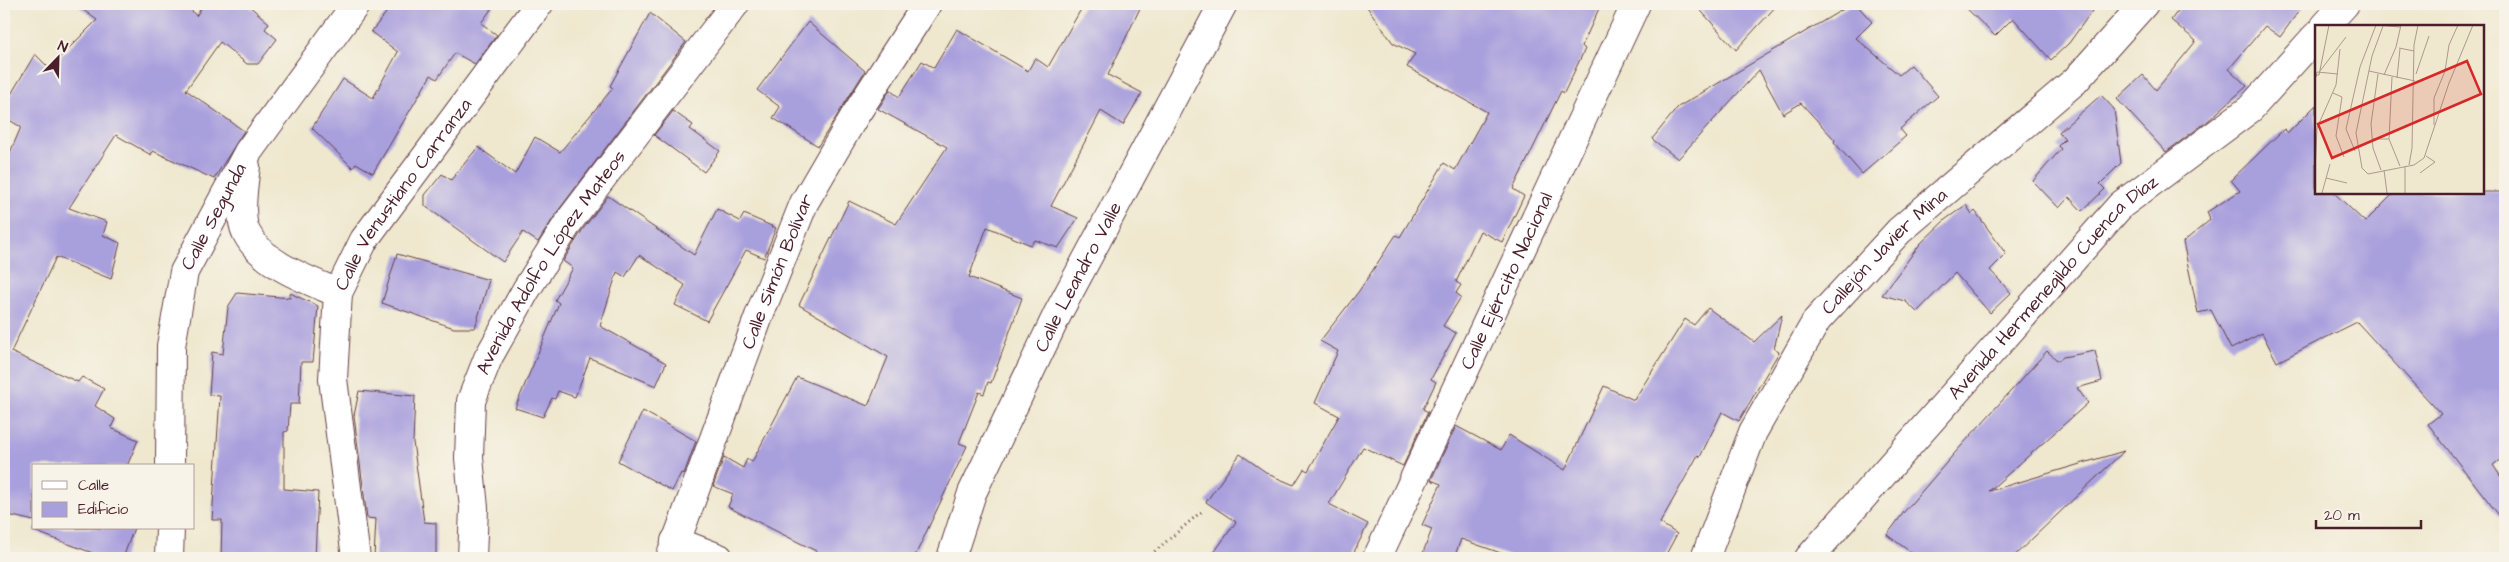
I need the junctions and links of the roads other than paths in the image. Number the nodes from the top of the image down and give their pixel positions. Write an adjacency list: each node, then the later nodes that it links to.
1 (356, 4): 11 (street, Calle Segunda)
2 (539, 4): 12 (street, Calle Venustiano Carranza)
3 (735, 4): 18 (street, Avenida Adolfo López Mateos)
4 (927, 4): 15 (street, Calle Simón Bolívar)
5 (1223, 4): 20 (street, Calle Leandro Valle)
6 (1636, 4): 21 (street, Calle Ejército Nacional)
7 (2144, 4): 22 (street, Callejón Javier Mina)
8 (2345, 4): 9 (street)
9 (2326, 25)
10 (2315, 37): 23 (street, Avenida Hermenegildo Cuenca Díaz)
11 (248, 152): 12 (street); 13 (street, Calle Segunda)
12 (338, 293): 17 (street, Calle Venustiano Carranza)
13 (170, 464)
14 (170, 530): 16 (street)
15 (673, 550): 19 (street)
16 (169, 558)
17 (356, 558)
18 (472, 558)
19 (719, 558)
20 (950, 558)
21 (1377, 558)
22 (1705, 558)
23 (1809, 558)

